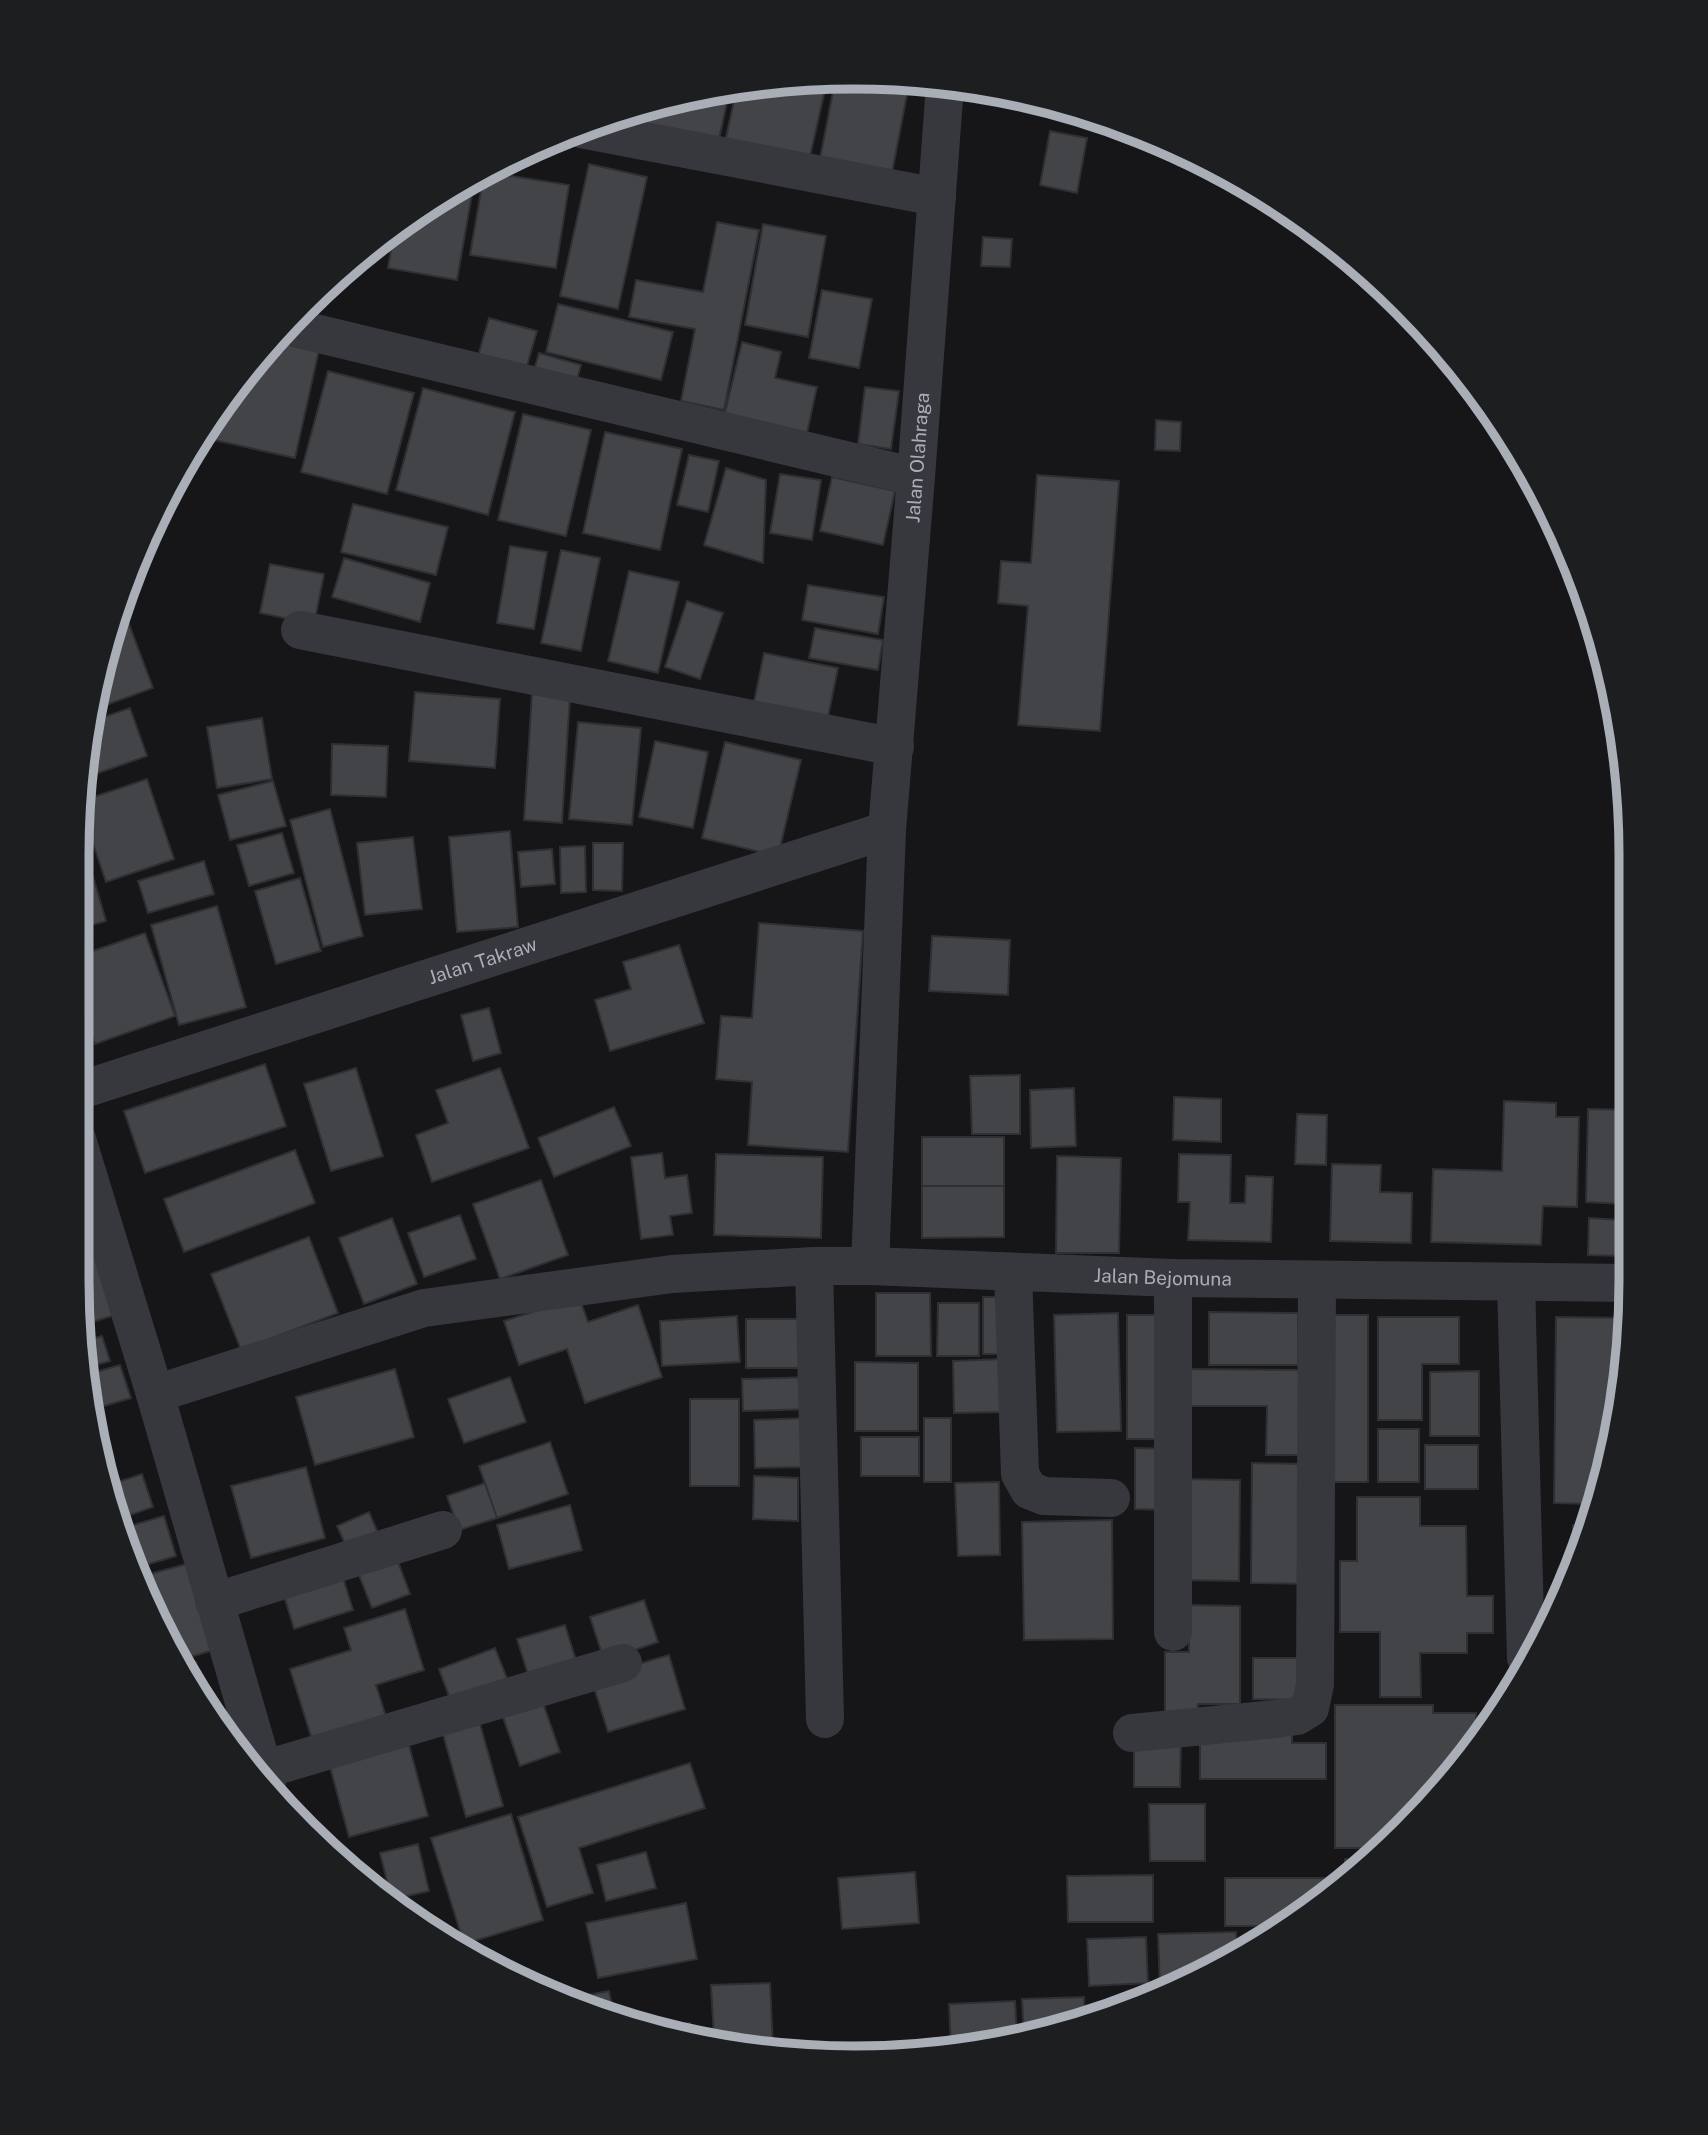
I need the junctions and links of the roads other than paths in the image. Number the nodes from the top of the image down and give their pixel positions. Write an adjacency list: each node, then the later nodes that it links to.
1 (944, 95): 3 (street, Jalan Olahraga)
2 (601, 133): 3 (street)
3 (937, 197): 5 (street, Jalan Olahraga)
4 (298, 329): 5 (street)
5 (916, 477): 7 (street, Jalan Olahraga)
6 (300, 630): 7 (street)
7 (895, 747): 8 (street, Jalan Olahraga)
8 (887, 830): 9 (street, Jalan Takraw); 12 (street)
9 (89, 1087)
10 (89, 1175): 18 (street)
11 (814, 1266): 12 (street, Jalan Bejomuna); 18 (street, Jalan Bejomuna); 25 (street)
12 (870, 1266): 13 (street, Jalan Bejomuna)
13 (1013, 1272): 14 (street, Jalan Bejomuna); 19 (street)
14 (1173, 1278): 15 (street, Jalan Bejomuna); 22 (street)
15 (1317, 1280): 16 (street, Jalan Bejomuna); 26 (street)
16 (1516, 1282): 17 (street, Jalan Bejomuna); 23 (street)
17 (1619, 1283)
18 (155, 1394): 21 (street)
19 (1111, 1498)
20 (443, 1530): 21 (street)
21 (214, 1602): 27 (street)
22 (1173, 1632)
23 (1526, 1645)
24 (622, 1663): 28 (street)
25 (825, 1719)
26 (1132, 1733)
27 (260, 1762)
28 (268, 1772)

